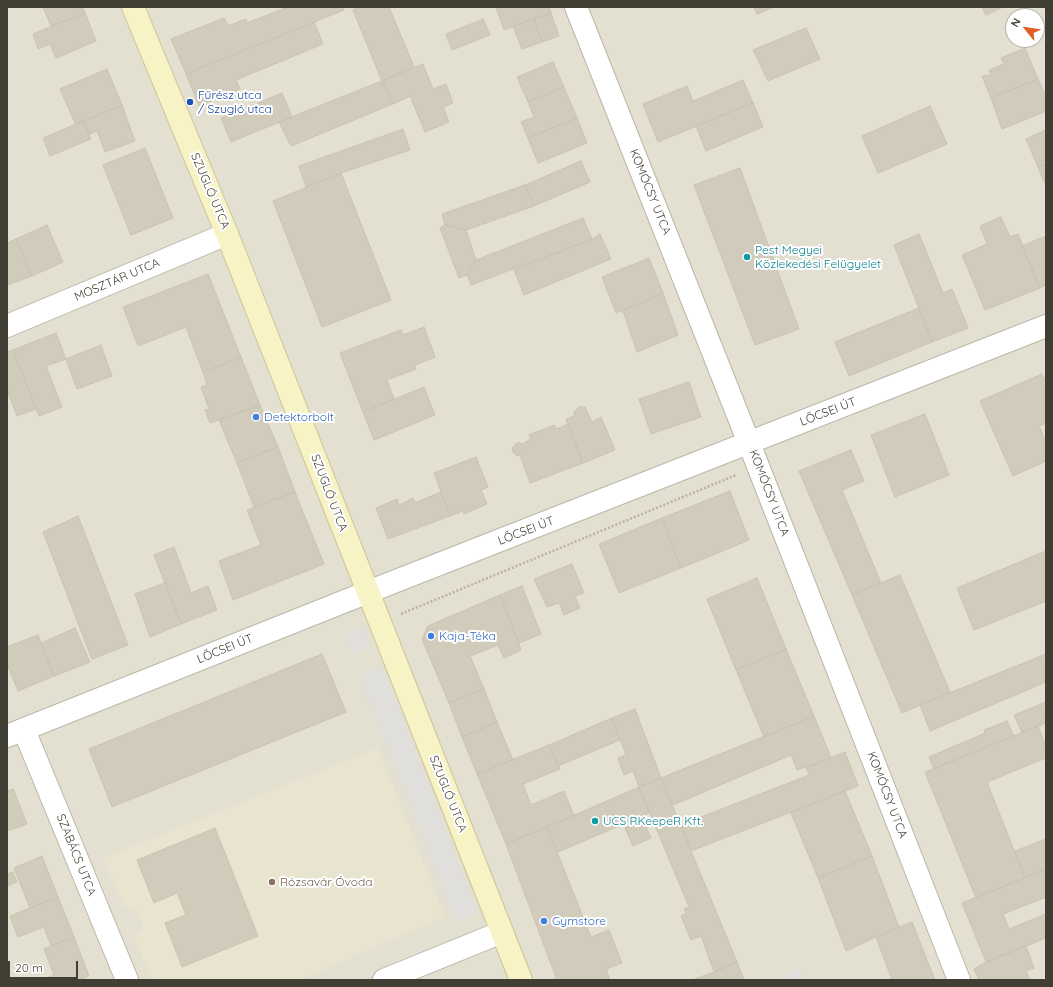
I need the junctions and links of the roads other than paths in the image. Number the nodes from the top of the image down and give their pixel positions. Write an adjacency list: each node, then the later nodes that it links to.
1 (133, 7): 3 (street, SZUGLÓ UTCA)
2 (576, 7): 6 (street, KOMÓCSY UTCA)
3 (227, 234): 4 (street, MOSZTÁR UTCA); 7 (street, SZUGLÓ UTCA)
4 (7, 326)
5 (1046, 326): 6 (street, LŐCSEI ÚT)
6 (749, 443): 7 (street, LŐCSEI ÚT); 13 (street, KOMÓCSY UTCA)
7 (368, 592): 8 (street, LŐCSEI ÚT); 9 (street, SZUGLÓ UTCA)
8 (16, 733): 10 (street, SZABÁCS UTCA)
9 (502, 932): 11 (street); 12 (street, SZUGLÓ UTCA)
10 (128, 980)
11 (384, 980)
12 (521, 980)
13 (959, 980)

